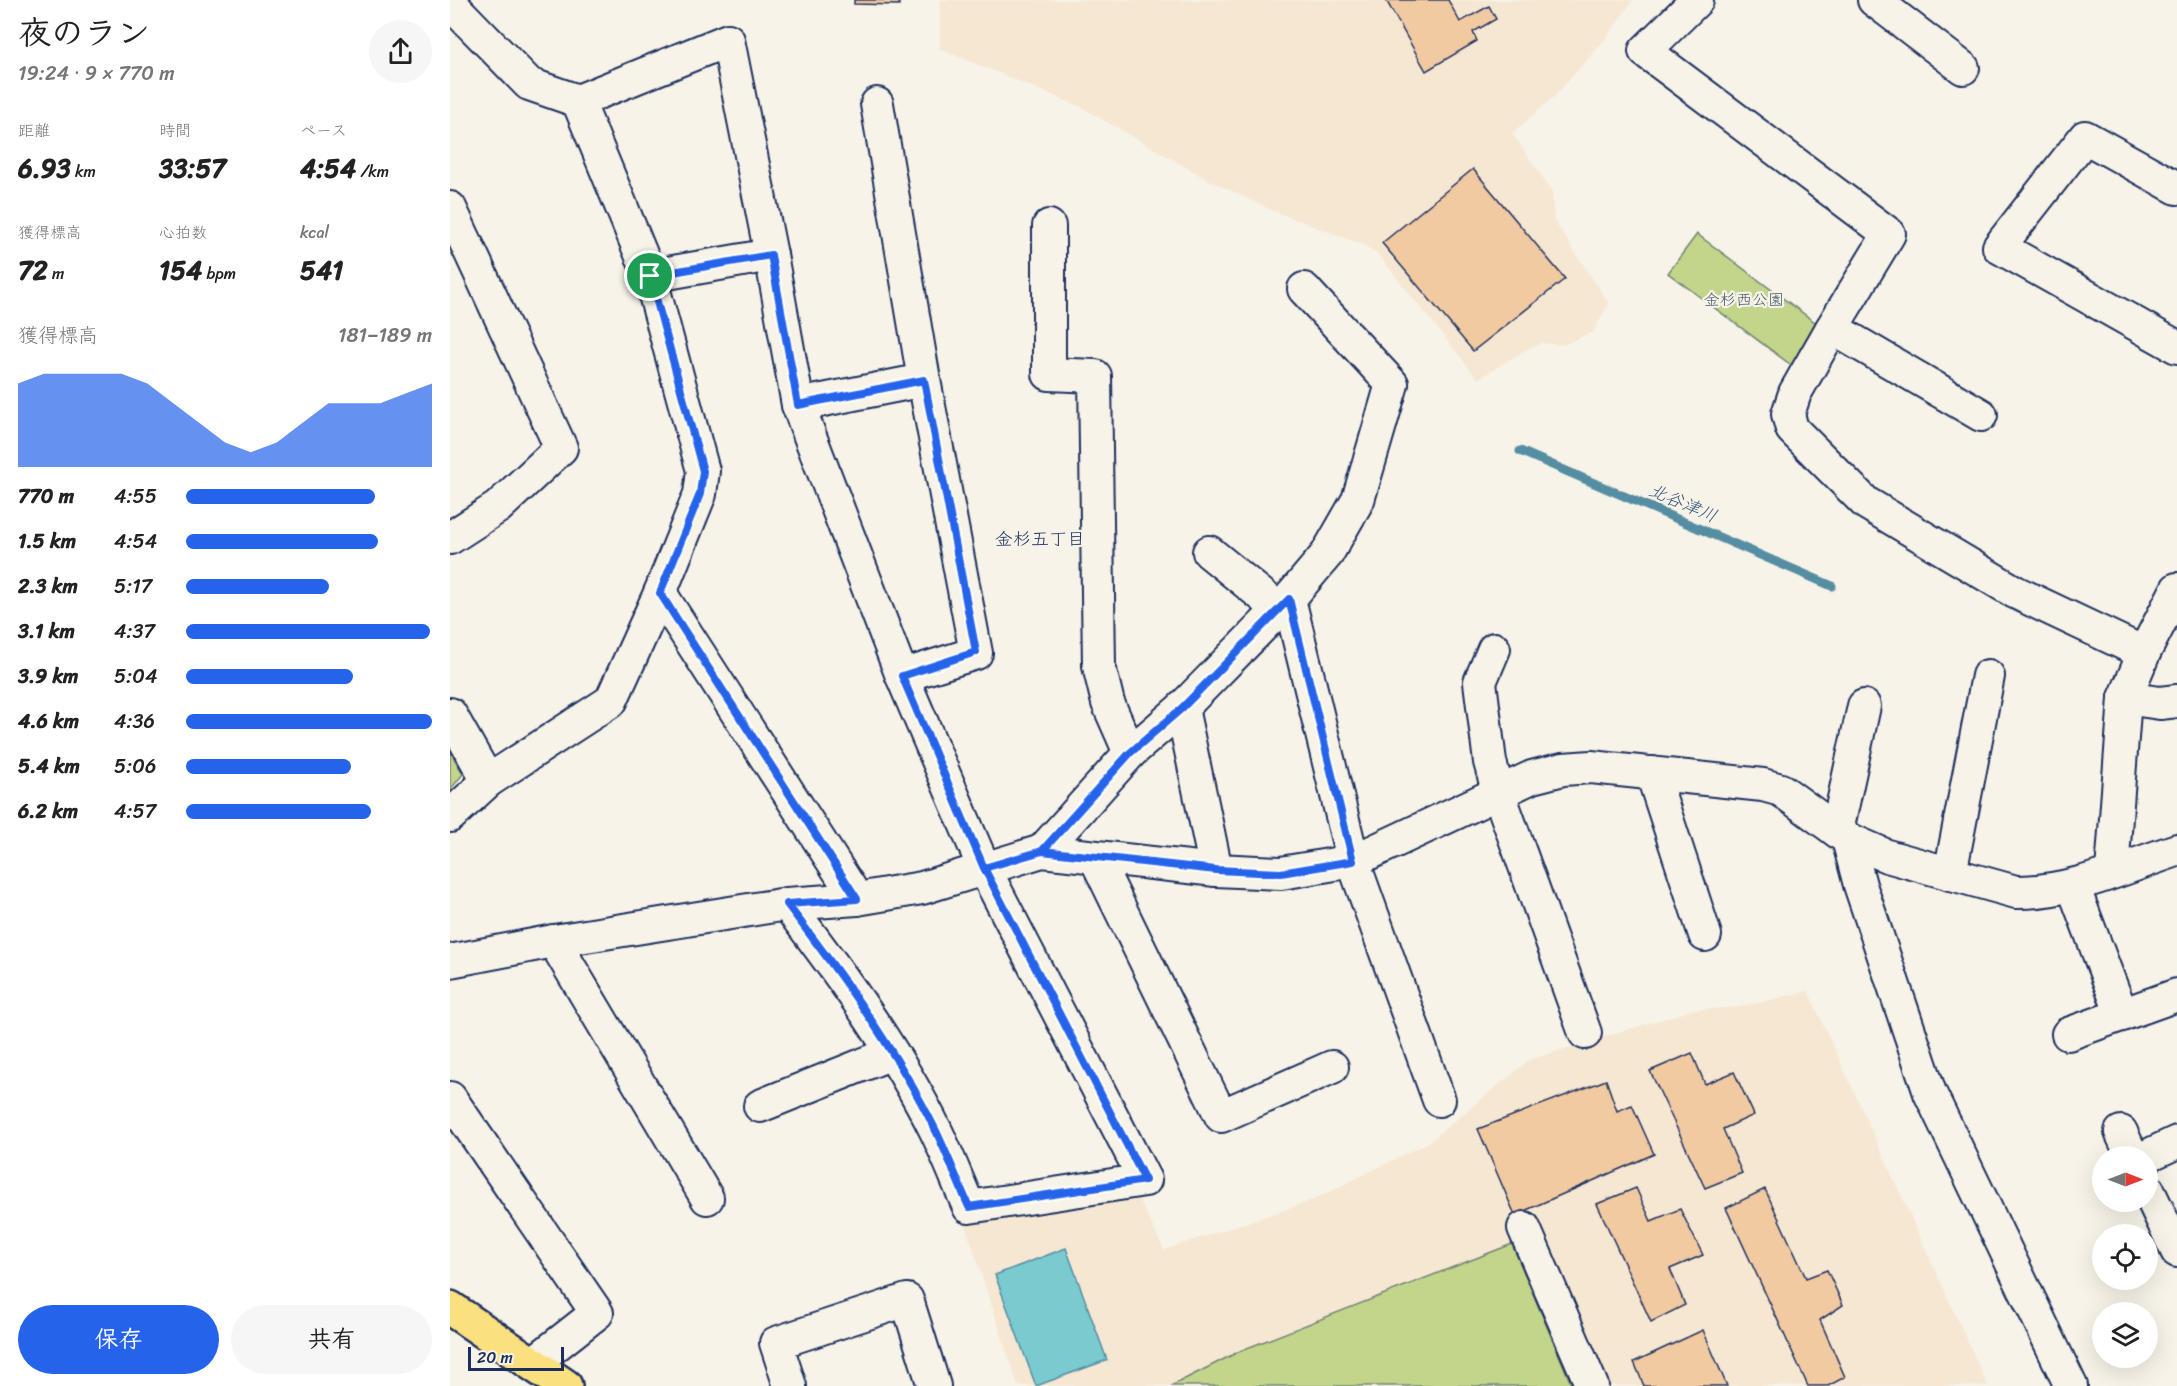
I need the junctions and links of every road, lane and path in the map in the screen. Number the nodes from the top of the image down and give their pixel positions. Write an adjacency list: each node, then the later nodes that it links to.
1 (1697, 0): 13 (street)
2 (1874, 0): 4 (street)
3 (450, 8): 5 (street)
4 (1964, 68)
5 (578, 101): 10 (street); 11 (street)
6 (877, 104): 15 (street)
7 (2177, 188): 14 (street)
8 (450, 208): 18 (street)
9 (1049, 226): 32 (street)
10 (771, 255): 11 (street); 16 (street)
11 (650, 276): 21 (street)
12 (1304, 289): 22 (street)
13 (1832, 328): 17 (street); 24 (street)
14 (2177, 347)
15 (924, 380): 16 (street); 25 (street)
16 (798, 405): 25 (street)
17 (1981, 415)
18 (450, 538)
19 (1209, 552): 22 (street)
20 (2177, 589): 24 (street)
21 (660, 593): 34 (street); 47 (street)
22 (1284, 604): 30 (street); 41 (street)
23 (1494, 649): 35 (street)
24 (2144, 653): 27 (street)
25 (902, 676): 42 (street)
26 (1988, 676): 45 (street)
27 (2125, 698): 28 (street); 44 (street)
28 (2177, 701)
29 (1864, 706): 37 (street)
30 (1182, 708): 32 (street); 43 (street)
31 (450, 714): 34 (street)
32 (1130, 753): 39 (street)
33 (1652, 773): 35 (street); 37 (street); 49 (street)
34 (488, 781): 36 (street)
35 (1499, 794): 41 (street); 54 (street)
36 (450, 816)
37 (1843, 835): 45 (street); 73 (street)
38 (2177, 850): 44 (street)
39 (1042, 851): 40 (street); 42 (street)
40 (1095, 857): 43 (street); 57 (street)
41 (1353, 861): 43 (street); 59 (street)
42 (984, 868): 47 (street); 56 (street)
43 (1216, 870)
44 (2112, 872): 46 (street)
45 (1950, 874): 46 (street)
46 (2073, 886): 53 (street)
47 (857, 899): 48 (street)
48 (787, 904): 50 (street); 56 (street)
49 (1705, 935)
50 (554, 941): 51 (street); 63 (street)
51 (450, 961)
52 (2177, 995): 53 (street)
53 (2122, 1015): 55 (street)
54 (1585, 1033)
55 (2068, 1034)
56 (892, 1053): 60 (street)
57 (1332, 1067)
58 (450, 1098): 68 (street)
59 (1439, 1100)
60 (759, 1106)
61 (2177, 1142): 62 (street)
62 (2158, 1151)
63 (707, 1198)
64 (2158, 1211): 66 (street)
65 (1524, 1228): 72 (street)
66 (2177, 1251)
67 (450, 1308): 68 (main road)
68 (532, 1364): 69 (main road)
69 (565, 1386)
70 (790, 1386): 71 (street)
71 (934, 1386)
72 (1592, 1386)
73 (2071, 1386)

